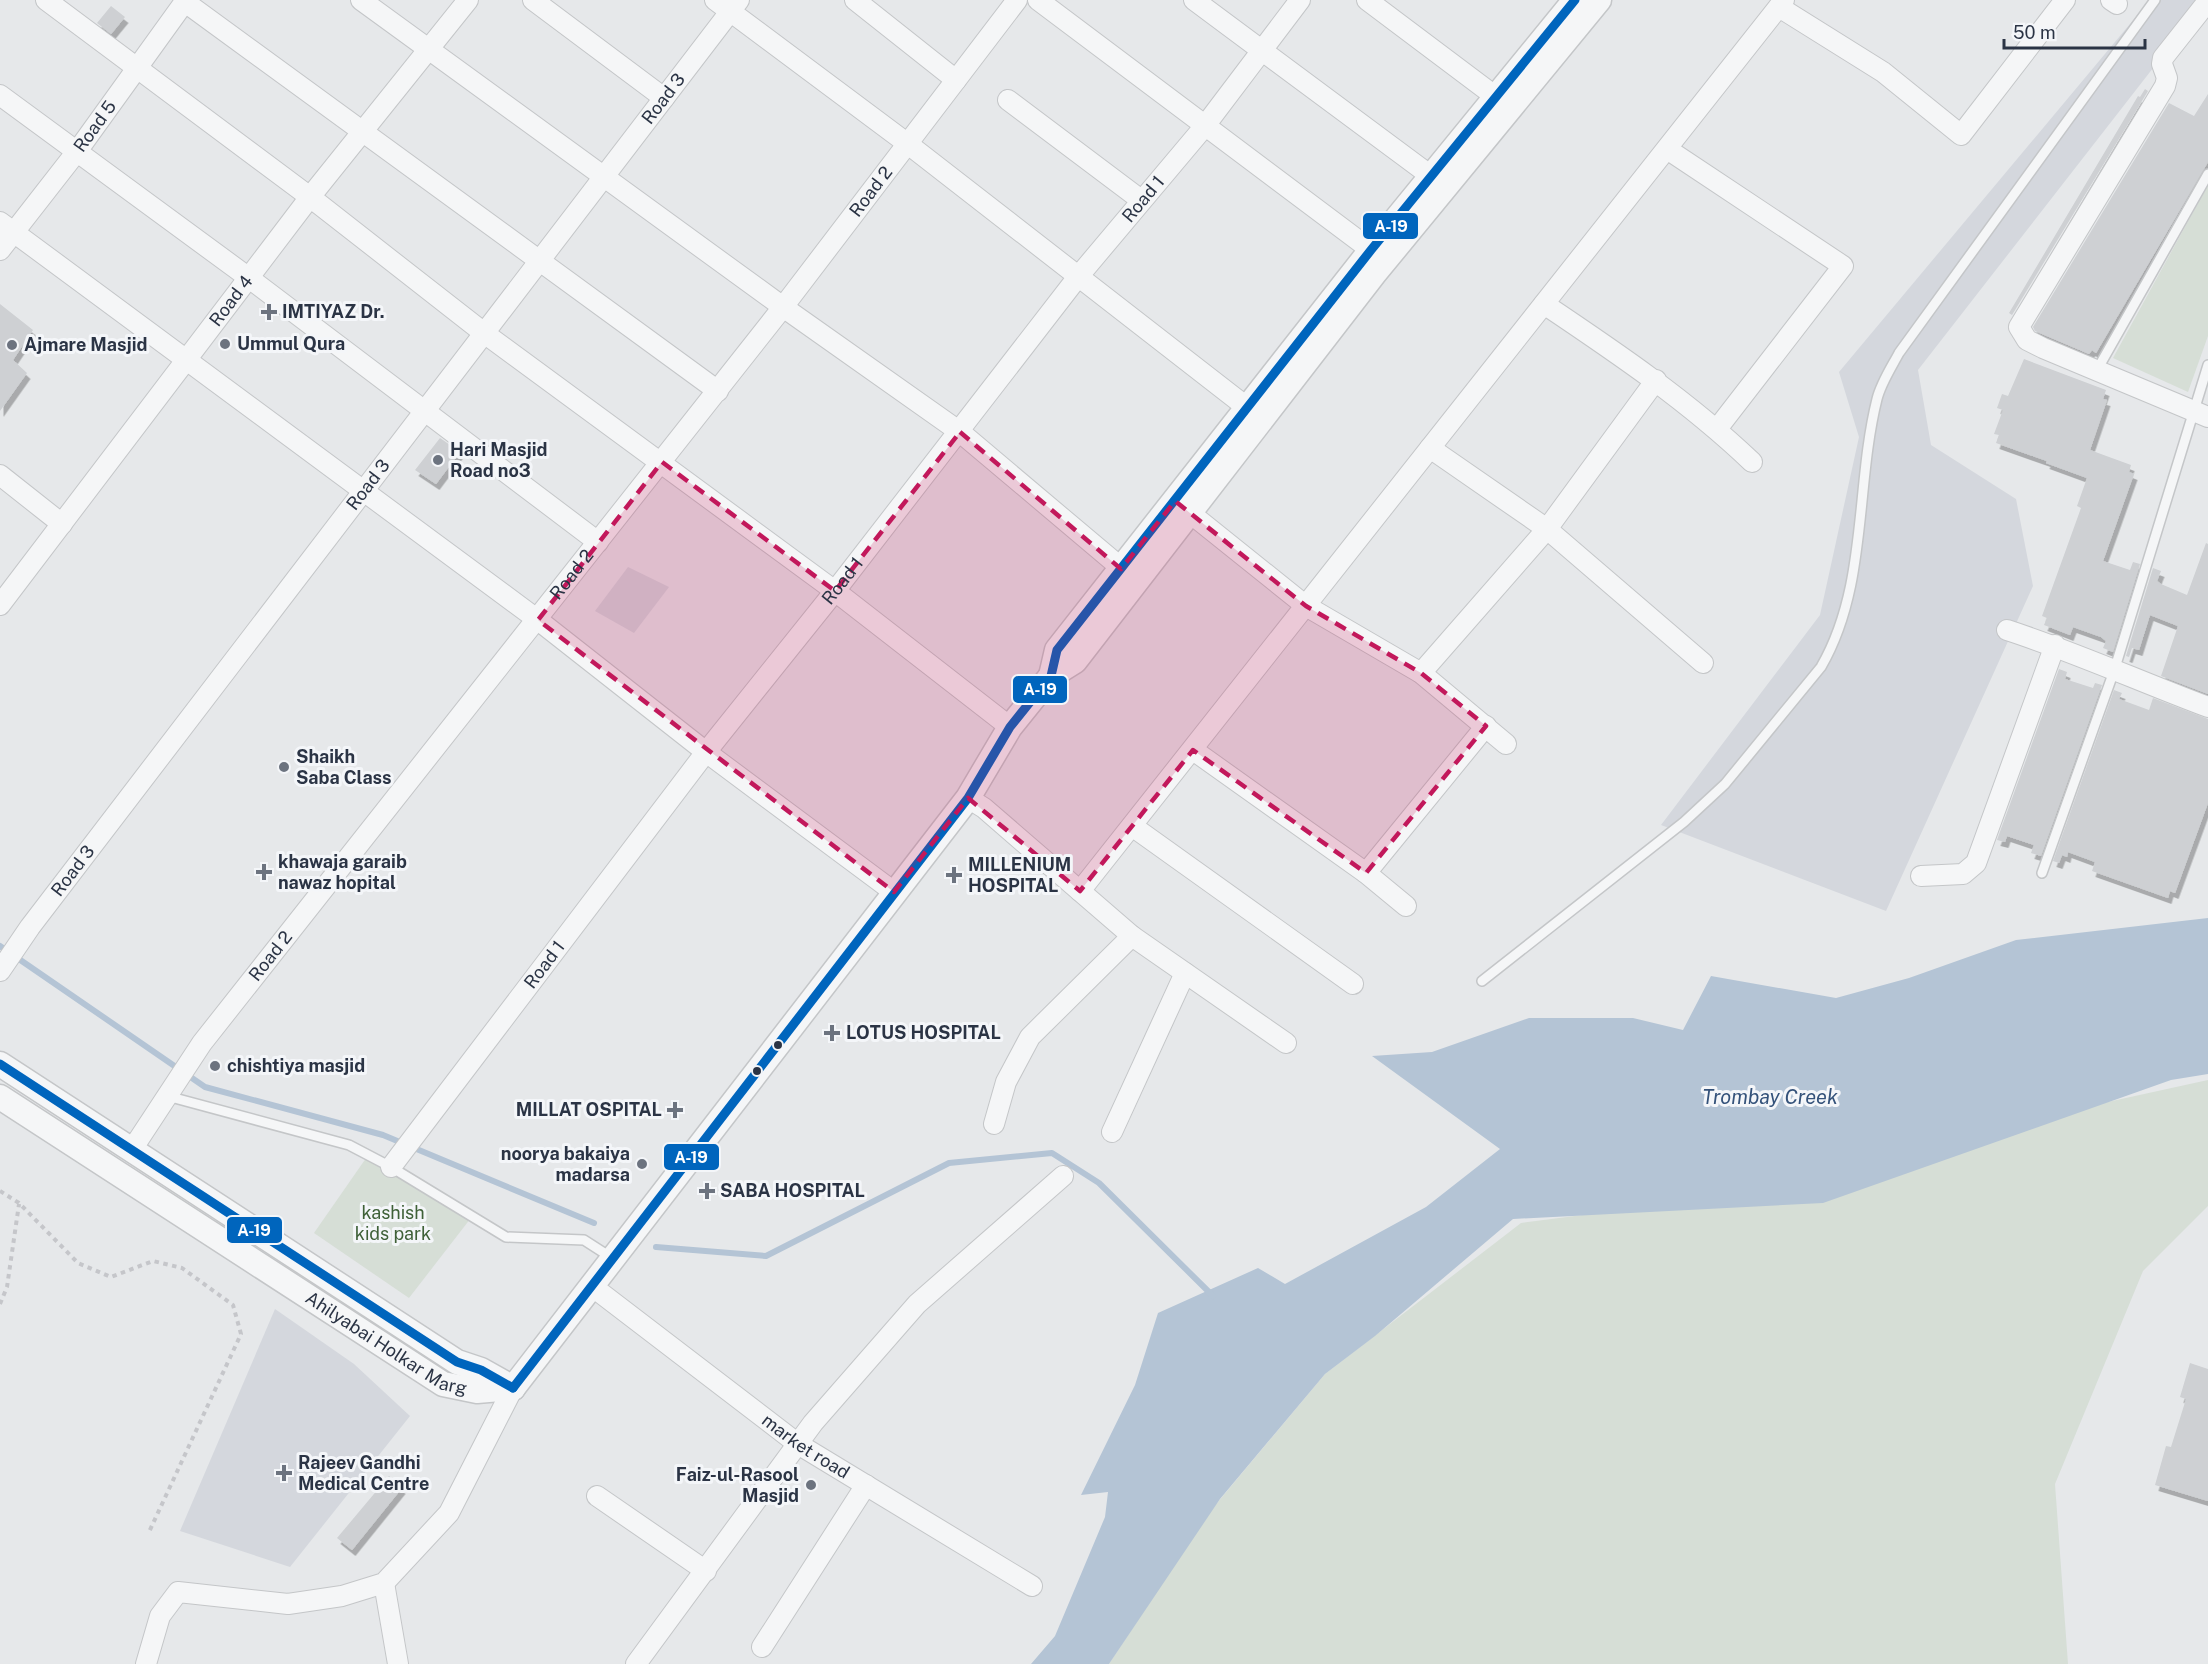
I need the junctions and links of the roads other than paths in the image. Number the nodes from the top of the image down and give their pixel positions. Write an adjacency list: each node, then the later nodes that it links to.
1 (46, 0): 21 (street)
2 (362, 0): 19 (street)
3 (468, 0): 19 (street, Road 4)
4 (534, 0): 24 (street)
5 (855, 0): 22 (street)
6 (1017, 0): 22 (street, Road 2)
7 (1038, 0): 27 (street)
8 (1194, 0): 20 (street)
9 (1300, 0): 20 (street, Road 1)
10 (1367, 0): 26 (street)
11 (1575, 0): 26 (street)
12 (1599, 0): 26 (street)
13 (2065, 0): 17 (street)
14 (2155, 0): 92 (lane)
15 (186, 1): 21 (street, Road 5); 28 (street)
16 (2208, 1): 48 (street)
17 (1782, 3): 30 (street)
18 (728, 4): 24 (street, Road 3); 29 (street)
19 (431, 48): 28 (street, Road 4); 33 (street)
20 (1263, 50): 27 (street, Road 1); 34 (street)
21 (136, 68): 31 (street, Road 5); 35 (street)
22 (956, 80): 29 (street, Road 2)
23 (0, 95): 31 (street)
24 (664, 98): 33 (street, Road 3)
25 (1008, 100): 36 (street)
26 (1503, 102): 34 (street); 53 (street)
27 (1204, 127): 36 (street, Road 1); 39 (street)
28 (364, 131): 35 (street, Road 4); 40 (street)
29 (908, 144): 42 (street); 44 (street, Road 2)
30 (1667, 149): 43 (street); 54 (street)
31 (78, 150): 37 (street, Road 5); 41 (street)
32 (2208, 174): 48 (lane)
33 (604, 176): 40 (street, Road 3); 44 (street)
34 (1431, 176): 39 (street)
35 (310, 197): 41 (street, Road 4); 45 (street)
36 (1142, 200): 42 (street, Road 1)
37 (7, 227): 38 (street, Road 5); 46 (street)
38 (0, 250)
39 (1371, 250): 53 (street)
40 (540, 261): 45 (street, Road 3); 50 (street)
41 (249, 278): 46 (street, Road 4); 51 (street)
42 (1077, 278): 53 (street); 55 (street, Road 1)
43 (1544, 304): 49 (street); 56 (street)
44 (783, 307): 50 (street, Road 2); 55 (street)
45 (484, 333): 51 (street, Road 3); 57 (street)
46 (187, 360): 60 (street); 62 (street, Road 4)
47 (2208, 365): 52 (lane)
48 (2097, 370): 52 (street)
49 (1656, 380): 54 (street); 63 (street)
50 (717, 391): 57 (street, Road 2)
51 (424, 412): 60 (street, Road 3); 64 (street)
52 (2200, 413): 73 (lane)
53 (1256, 414): 61 (street)
54 (1717, 429): 58 (street)
55 (960, 432): 65 (street); 66 (street, Road 1)
56 (1430, 448): 63 (street); 68 (street)
57 (662, 462): 64 (street, Road 2); 66 (street)
58 (1752, 462)
59 (0, 475): 62 (street)
60 (363, 492): 69 (street); 90 (street, Road 3)
61 (1182, 507): 65 (street); 68 (street)
62 (62, 524): 67 (street, Road 4)
63 (1547, 530): 72 (street); 74 (street)
64 (598, 542): 69 (street, Road 2)
65 (1129, 575): 77 (street)
66 (835, 591): 77 (street); 80 (street, Road 1)
67 (0, 605)
68 (1306, 606): 74 (street); 79 (street)
69 (538, 620): 80 (street); 96 (street, Road 2)
70 (2007, 630): 71 (street)
71 (2055, 645): 73 (street); 85 (street)
72 (1703, 663)
73 (2114, 671): 75 (street); 84 (lane)
74 (1421, 673): 76 (street)
75 (2208, 707)
76 (1486, 726): 78 (street); 83 (street)
77 (1010, 728): 81 (street)
78 (1506, 744)
79 (1193, 750): 82 (street); 83 (street)
80 (706, 752): 87 (street); 101 (street, Road 1)
81 (968, 798): 86 (street); 87 (street)
82 (1132, 826): 86 (street); 93 (street)
83 (1365, 873): 88 (street)
84 (2042, 873)
85 (1921, 876)
86 (1080, 891): 89 (street)
87 (894, 892): 103 (street)
88 (1406, 906)
89 (1132, 936): 91 (street); 98 (street)
90 (0, 971)
91 (1185, 973): 94 (street); 99 (street)
92 (1482, 981)
93 (1353, 984)
94 (1286, 1043)
95 (0, 1064): 100 (street, Ahilyabai Holkar Marg)
96 (167, 1096): 100 (street, Road 2); 101 (lane)
97 (0, 1097): 105 (street, Ahilyabai Holkar Marg)
98 (994, 1124)
99 (1112, 1132)
100 (131, 1151): 105 (street, Ahilyabai Holkar Marg)
101 (391, 1167): 103 (lane)
102 (1063, 1176): 106 (street)
103 (614, 1259): 104 (street)
104 (593, 1287): 105 (street); 106 (street, market road)
105 (513, 1388): 110 (street)
106 (798, 1444): 107 (street, market road); 109 (street)
107 (866, 1485): 111 (street, market road); 112 (street)
108 (597, 1496): 109 (street)
109 (706, 1570): 115 (street)
110 (384, 1583): 113 (street); 114 (street)
111 (1032, 1586)
112 (762, 1647)
113 (146, 1664)
114 (398, 1664)
115 (636, 1664)

